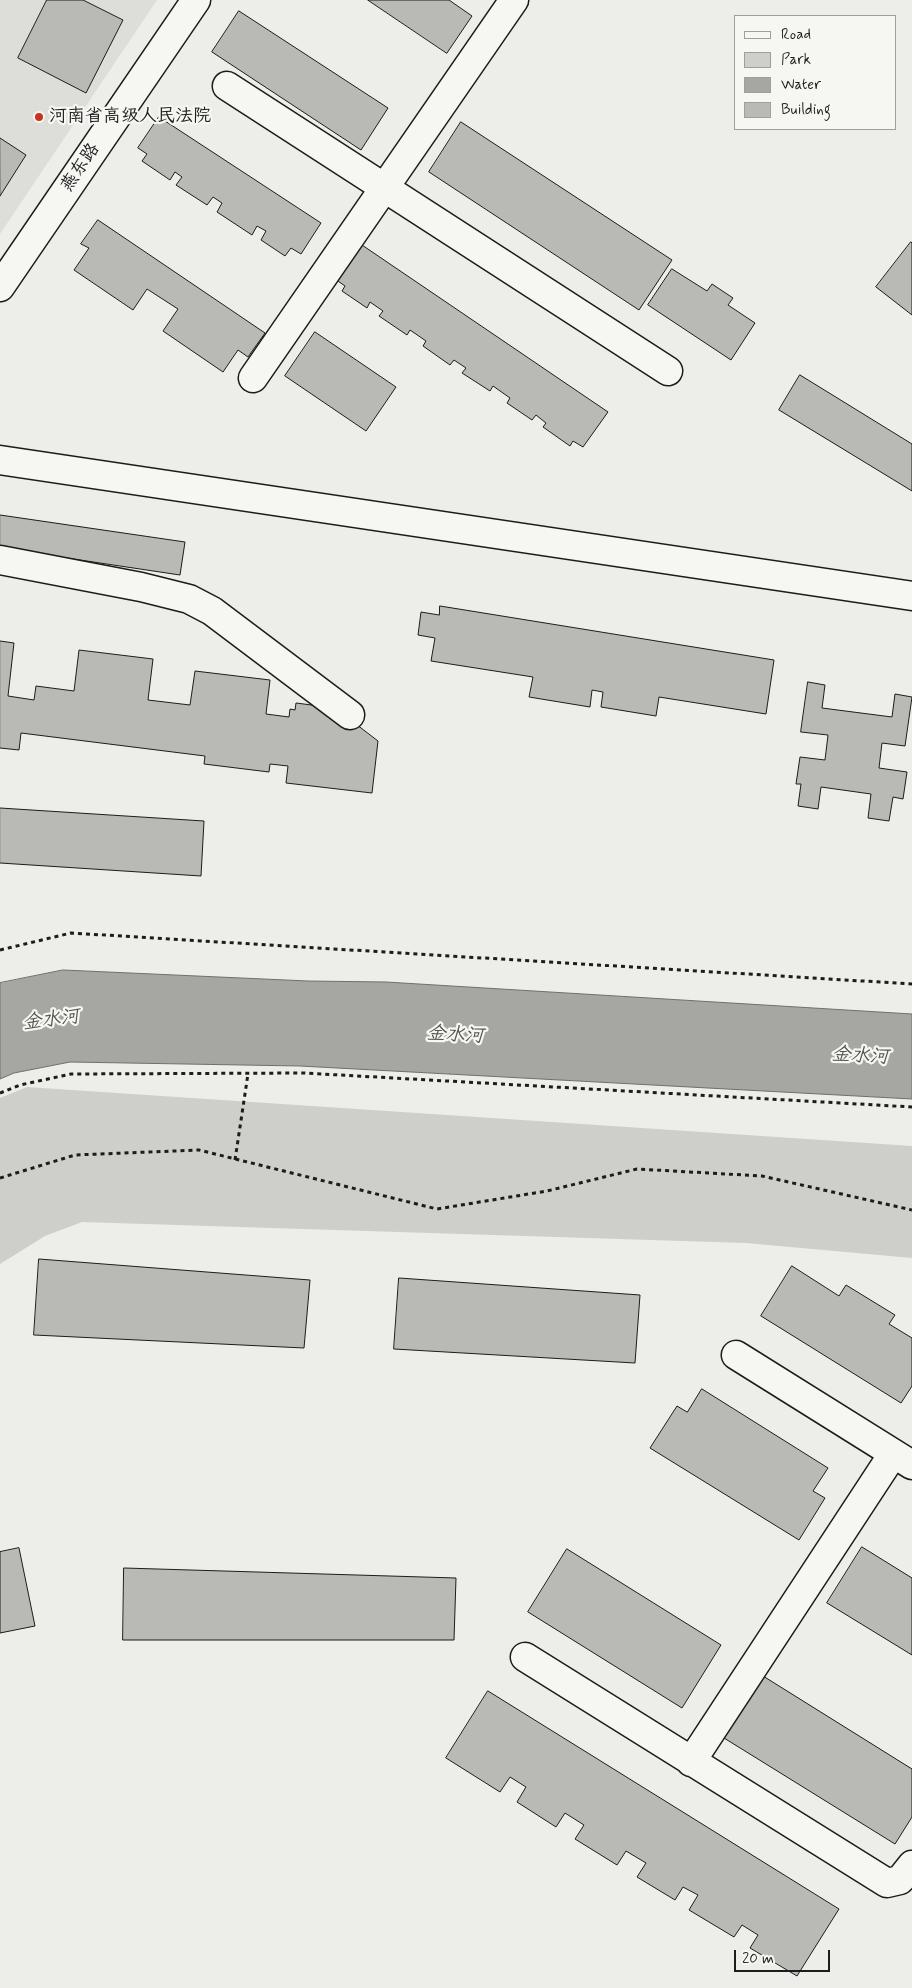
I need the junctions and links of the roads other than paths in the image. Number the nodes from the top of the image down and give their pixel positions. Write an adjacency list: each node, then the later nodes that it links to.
1 (196, 0): 5 (street, 燕东路)
2 (514, 0): 4 (street)
3 (227, 86): 4 (street)
4 (384, 188): 6 (street); 7 (street)
5 (0, 287)
6 (668, 372)
7 (253, 378)
8 (0, 460): 10 (street)
9 (0, 560): 11 (street)
10 (912, 596)
11 (350, 715)
12 (736, 1355): 13 (street)
13 (903, 1459): 15 (street)
14 (525, 1657): 15 (street)
15 (692, 1762): 16 (street)
16 (912, 1865)

